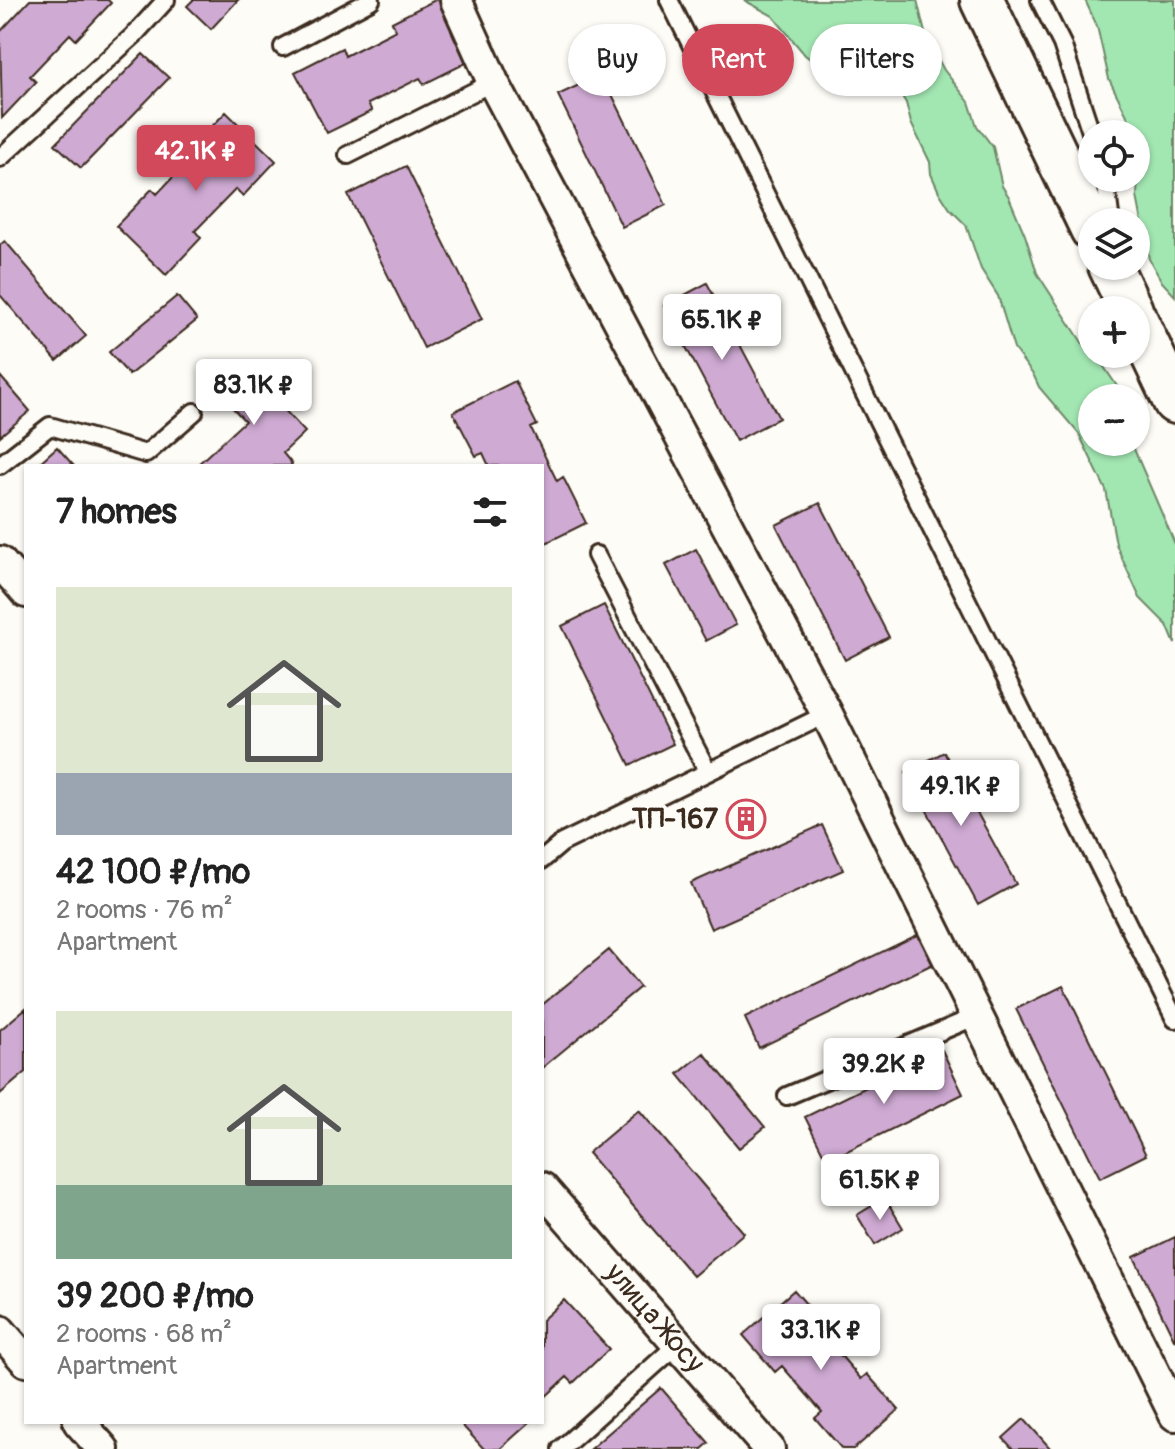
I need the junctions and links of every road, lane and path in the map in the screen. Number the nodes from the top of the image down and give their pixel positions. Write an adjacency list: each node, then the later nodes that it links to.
1 (166, 0): 11 (lane)
2 (371, 0): 7 (lane)
3 (456, 0): 8 (street)
4 (669, 0): 24 (lane)
5 (982, 0): 12 (main road)
6 (1040, 0): 9 (lane)
7 (283, 47)
8 (493, 82): 10 (lane); 20 (street)
9 (1087, 120)
10 (348, 155)
11 (0, 158)
12 (1082, 208)
13 (1123, 290): 14 (main road)
14 (1175, 402)
15 (194, 412): 16 (lane)
16 (0, 465)
17 (596, 555): 21 (lane)
18 (0, 562): 19 (street)
19 (24, 590)
20 (827, 714): 21 (lane); 23 (street)
21 (708, 772): 22 (lane)
22 (544, 858)
23 (977, 1016): 25 (lane); 30 (street)
24 (1175, 1019)
25 (787, 1096)
26 (544, 1190): 28 (street, улица Жосу)
27 (1, 1336): 29 (street)
28 (678, 1344): 32 (street, улица Жосу); 34 (lane)
29 (24, 1359)
30 (1175, 1415)
31 (81, 1424): 33 (street)
32 (758, 1445)
33 (103, 1449)
34 (561, 1449)

